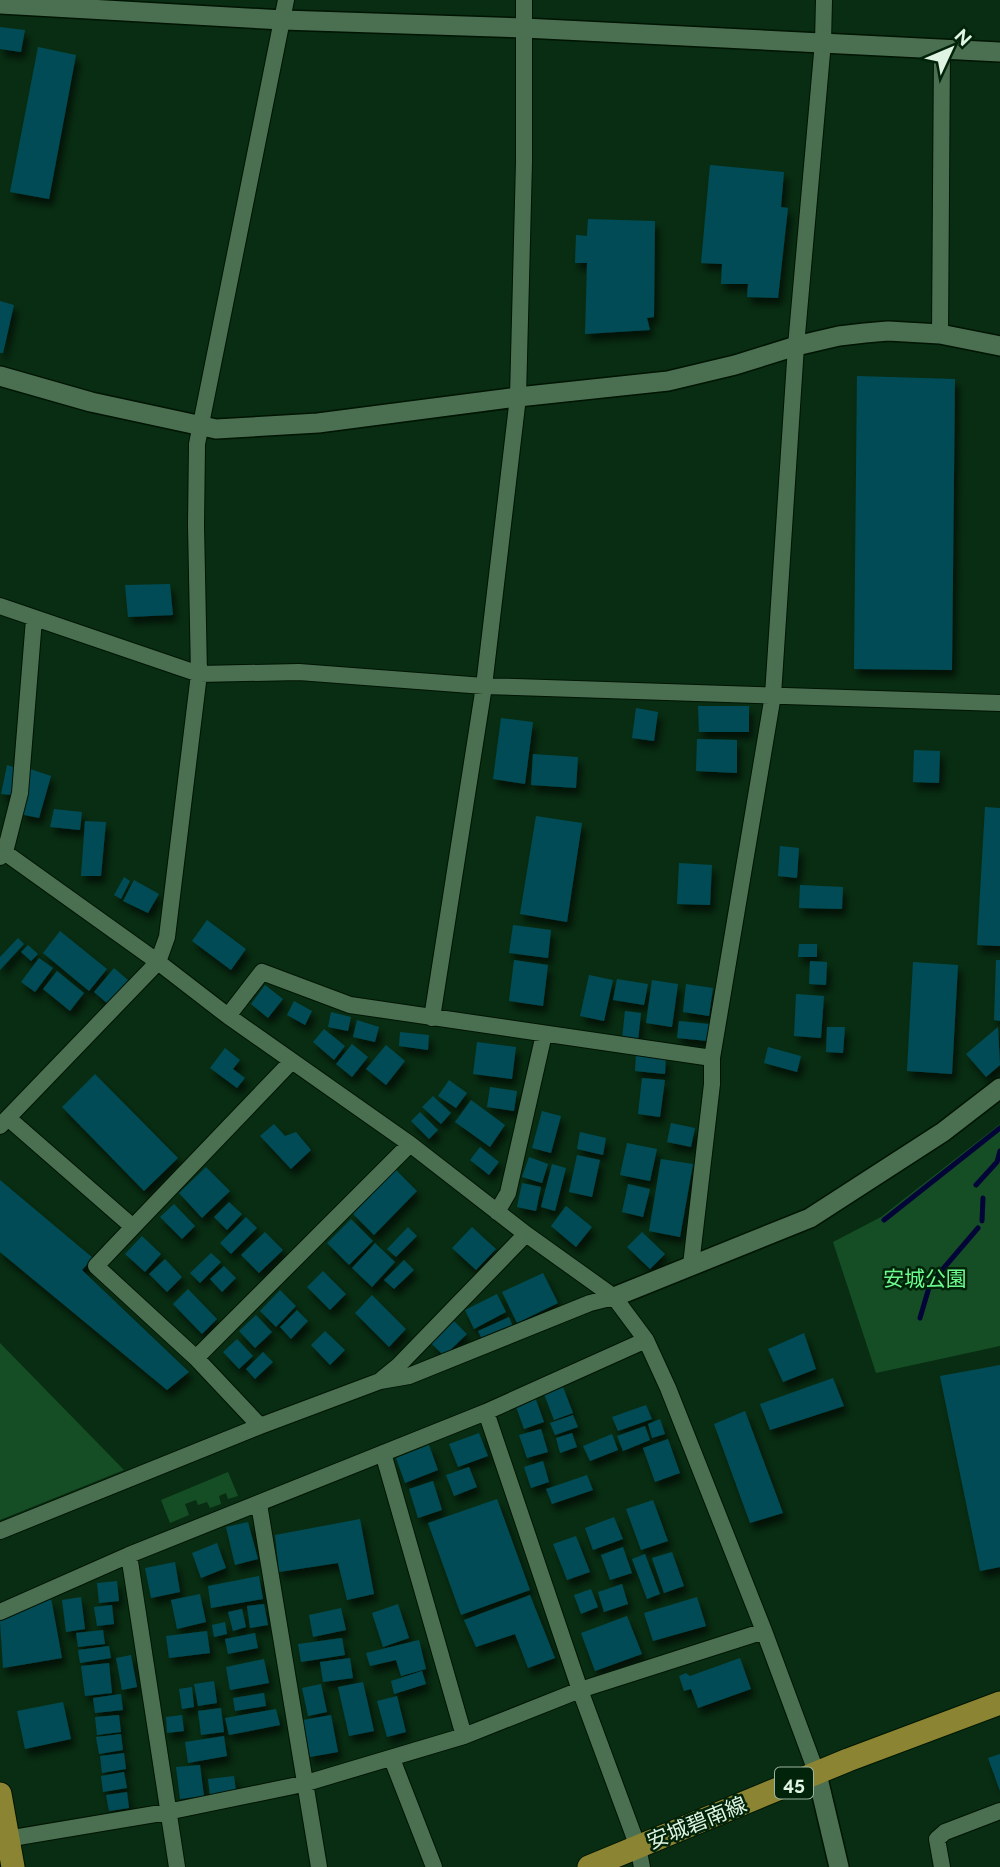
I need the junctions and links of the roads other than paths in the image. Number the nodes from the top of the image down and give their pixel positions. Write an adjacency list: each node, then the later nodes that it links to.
1 (524, 0): 5 (street)
2 (824, 0): 6 (street)
3 (0, 4): 4 (street)
4 (284, 10): 5 (street); 14 (street)
5 (524, 27): 6 (street); 13 (street)
6 (823, 42): 7 (street); 10 (street)
7 (942, 50): 8 (street); 9 (street)
8 (1000, 52)
9 (940, 334): 10 (street); 11 (street)
10 (796, 346): 13 (street); 19 (street)
11 (1000, 346)
12 (0, 376): 14 (street)
13 (518, 397): 14 (street); 18 (street)
14 (200, 427): 17 (street)
15 (0, 606): 16 (street)
16 (34, 619): 17 (street); 21 (street)
17 (200, 674): 18 (street); 22 (street)
18 (484, 686): 19 (street); 24 (street)
19 (773, 695): 20 (street); 26 (street)
20 (1000, 703)
21 (2, 853): 22 (street)
22 (158, 962): 23 (street); 29 (street)
23 (228, 1016): 24 (street); 27 (street)
24 (432, 1018): 25 (street)
25 (544, 1034): 26 (street); 31 (street)
26 (712, 1058): 34 (street)
27 (292, 1061): 30 (street); 32 (street)
28 (1000, 1088): 34 (street)
29 (4, 1122): 32 (street)
30 (410, 1144): 31 (street); 37 (street)
31 (497, 1212): 33 (street)
32 (133, 1227): 37 (street)
33 (526, 1234): 35 (street); 38 (street)
34 (691, 1265): 35 (street)
35 (614, 1297): 36 (street); 38 (street)
36 (646, 1340): 39 (street); 46 (street)
37 (196, 1358): 40 (street)
38 (380, 1381): 40 (street)
39 (486, 1412): 41 (street); 47 (street)
40 (260, 1426): 43 (street)
41 (383, 1453): 42 (street); 49 (street)
42 (259, 1504): 44 (street); 52 (street)
43 (0, 1531)
44 (129, 1555): 45 (street); 55 (street)
45 (0, 1612)
46 (764, 1631): 47 (street); 51 (street)
47 (580, 1690): 49 (street); 57 (street)
48 (1000, 1703): 51 (main road, 安城碧南線 / 45)
49 (464, 1737): 50 (street)
50 (392, 1759): 52 (street); 61 (street)
51 (817, 1774): 57 (main road, 安城碧南線 / 45); 63 (street)
52 (303, 1784): 55 (street); 60 (street)
53 (0, 1794): 56 (main road)
54 (1000, 1811): 64 (street)
55 (167, 1812): 56 (street); 59 (street)
56 (4, 1839): 58 (main road)
57 (640, 1857): 62 (main road, 安城碧南線 / 45)
58 (13, 1867)
59 (177, 1867)
60 (318, 1867)
61 (434, 1867)
62 (589, 1867)
63 (839, 1867)
64 (942, 1867)

